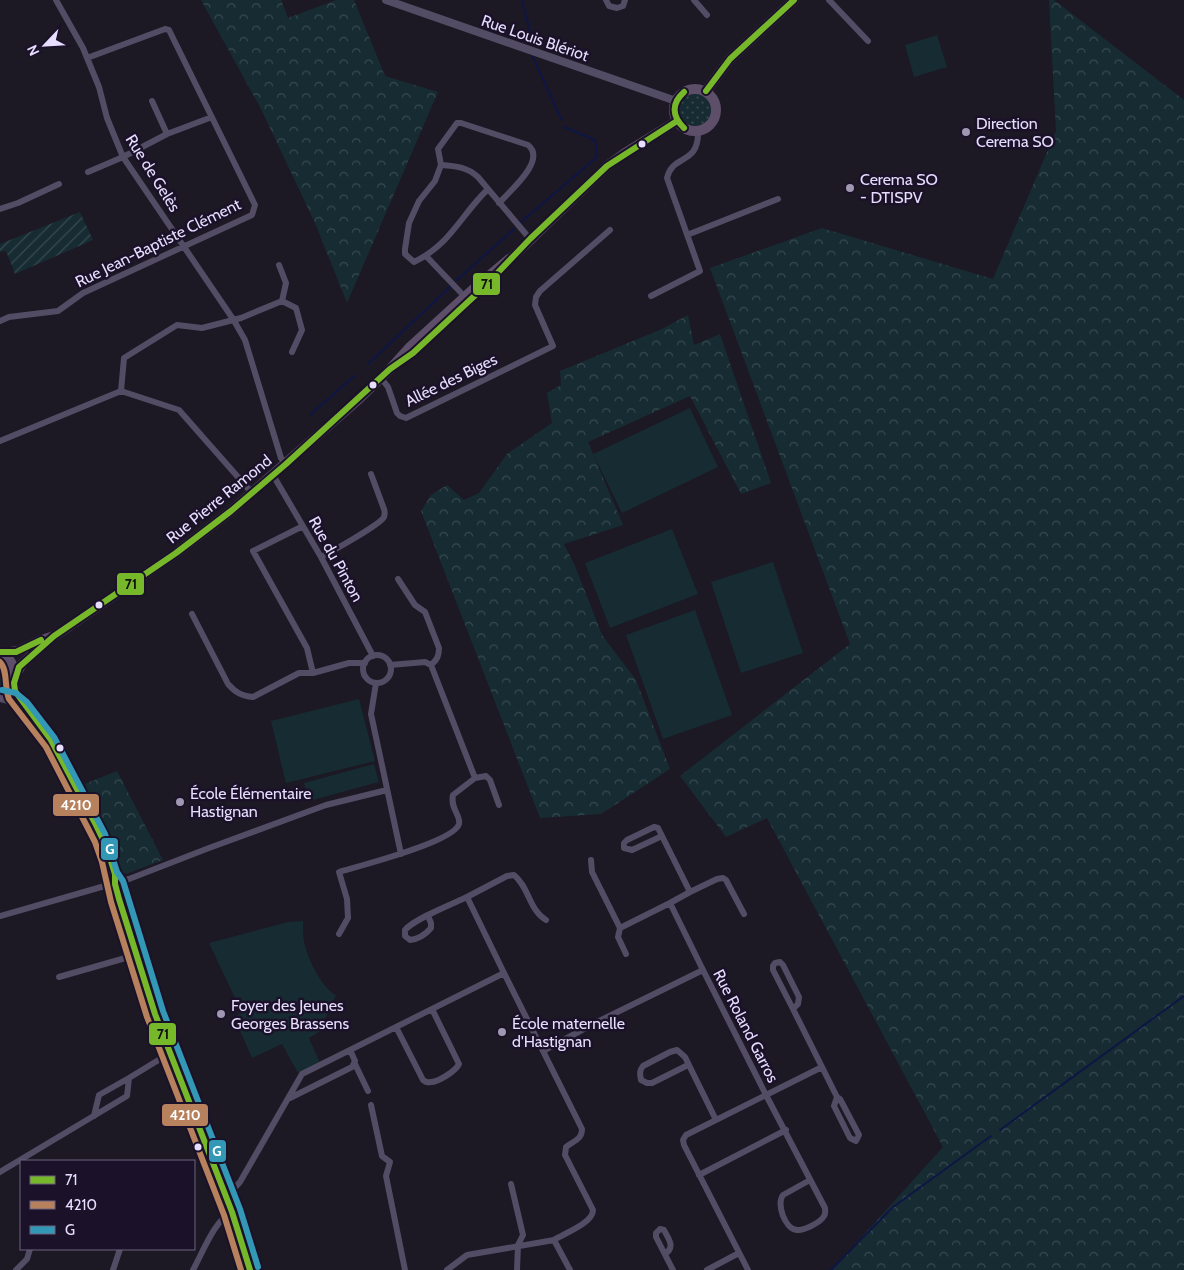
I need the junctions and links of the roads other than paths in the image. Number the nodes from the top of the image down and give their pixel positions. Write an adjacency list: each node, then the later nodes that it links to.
1 (56, 0): 10 (street, Rue de Gelès)
2 (386, 0): 13 (street, Rue Louis Blériot)
3 (606, 0): 4 (street)
4 (625, 0)
5 (694, 0): 8 (street)
6 (794, 0): 11 (main road)
7 (829, 0): 9 (street)
8 (707, 15)
9 (868, 41)
10 (87, 58): 14 (street, Rue Jean-Baptiste Clément); 18 (street, Rue de Gelès)
11 (706, 91): 13 (main road); 16 (main road)
12 (152, 101): 17 (street)
13 (676, 101): 15 (main road)
14 (212, 117): 17 (street); 29 (street, Rue Jean-Baptiste Clément)
15 (677, 121): 16 (main road); 28 (main road, Rue Pierre Ramond)
16 (698, 131): 27 (street)
17 (168, 134): 18 (street)
18 (123, 157): 20 (street); 29 (street, Rue de Gelès)
19 (441, 165): 22 (street); 24 (street); 30 (street)
20 (88, 172)
21 (59, 184): 25 (street)
22 (488, 189): 24 (street); 30 (street)
23 (778, 199): 27 (street)
24 (499, 203): 28 (street)
25 (0, 209)
26 (610, 230): 40 (street, Allée des Biges)
27 (687, 235): 33 (street)
28 (530, 239): 31 (main road, Rue Pierre Ramond)
29 (183, 246): 36 (street, Rue de Gelès); 37 (street, Rue Jean-Baptiste Clément)
30 (426, 256): 34 (street)
31 (509, 259): 34 (main road, Rue Pierre Ramond); 39 (main road, Rue Pierre Ramond)
32 (278, 265): 35 (street)
33 (651, 296)
34 (465, 297): 39 (main road, Rue Pierre Ramond)
35 (282, 301): 36 (street); 38 (street)
36 (233, 319): 41 (street); 43 (street, Rue de Gelès)
37 (0, 321)
38 (292, 352)
39 (390, 369): 40 (main road, Rue Pierre Ramond)
40 (381, 378): 43 (main road, Rue Pierre Ramond)
41 (121, 391): 42 (street); 46 (street)
42 (0, 441)
43 (286, 464): 45 (main road, Rue Pierre Ramond)
44 (371, 474): 48 (street)
45 (273, 475): 46 (main road, Rue Pierre Ramond); 47 (street, Rue du Pinton)
46 (252, 493): 51 (main road, Rue Pierre Ramond)
47 (303, 526): 48 (street, Rue du Pinton); 57 (street)
48 (321, 557): 53 (street, Rue du Pinton)
49 (398, 579): 56 (street)
50 (192, 614): 57 (street)
51 (54, 636): 52 (main road, Rue Pierre Ramond); 58 (main road, Rue Pierre Ramond)
52 (2, 653): 58 (main road)
53 (373, 656): 54 (street); 55 (street)
54 (365, 663): 57 (street); 59 (street)
55 (390, 665): 56 (street); 59 (street)
56 (430, 665): 61 (street)
57 (313, 673)
58 (14, 680): 60 (main road, Rue Pierre Ramond); 67 (street)
59 (376, 683): 62 (street)
60 (0, 697): 67 (street)
61 (476, 778): 63 (street); 65 (street)
62 (387, 790): 65 (street); 67 (street)
63 (499, 804)
64 (662, 836): 64 (street); 68 (street)
65 (401, 854): 76 (street)
66 (591, 860): 75 (street)
67 (115, 884): 72 (street); 78 (street)
68 (690, 892): 70 (street); 71 (street)
69 (467, 897): 73 (street); 74 (street); 80 (street)
70 (670, 903): 75 (street); 79 (street)
71 (744, 914)
72 (0, 916)
73 (428, 916)
74 (546, 920)
75 (620, 928): 77 (street)
76 (339, 934)
77 (626, 954)
78 (136, 955): 81 (street); 87 (street)
79 (704, 970): 86 (street, Rue Roland Garros); 93 (street, Rue Roland Garros)
80 (504, 974): 82 (street); 86 (street)
81 (59, 978)
82 (432, 1008): 84 (street); 84 (street)
83 (793, 1009): 83 (street); 90 (street)
84 (396, 1027): 85 (street)
85 (350, 1050): 88 (street); 95 (street)
86 (543, 1051): 108 (street)
87 (170, 1054): 91 (street); 106 (street)
88 (355, 1064): 92 (street); 95 (street)
89 (688, 1065): 89 (street); 98 (street)
90 (822, 1067): 93 (street); 94 (street)
91 (129, 1078): 97 (street); 97 (street)
92 (368, 1091)
93 (766, 1095): 98 (street, Rue Roland Garros); 99 (street)
94 (838, 1097): 94 (street)
95 (288, 1099): 106 (street)
96 (370, 1105): 118 (street)
97 (94, 1116): 101 (street)
98 (716, 1120): 103 (street, Rue Roland Garros)
99 (786, 1130): 103 (street); 104 (street)
100 (20, 1160): 102 (street)
101 (20, 1160)
102 (0, 1172)
103 (699, 1174): 112 (street, Rue Roland Garros)
104 (810, 1180): 104 (street)
105 (511, 1184): 109 (street)
106 (225, 1196): 107 (street)
107 (232, 1212): 116 (street); 117 (street)
108 (554, 1240): 109 (street); 121 (street)
109 (518, 1245): 119 (street); 120 (street)
110 (30, 1250): 114 (street)
111 (120, 1250): 115 (street)
112 (739, 1253): 123 (street); 124 (street, Rue Roland Garros)
113 (665, 1254): 122 (street)
114 (16, 1270)
115 (113, 1270)
116 (193, 1270)
117 (250, 1270)
118 (405, 1270)
119 (447, 1270)
120 (517, 1270)
121 (570, 1270)
122 (673, 1270)
123 (707, 1270)
124 (748, 1270)

